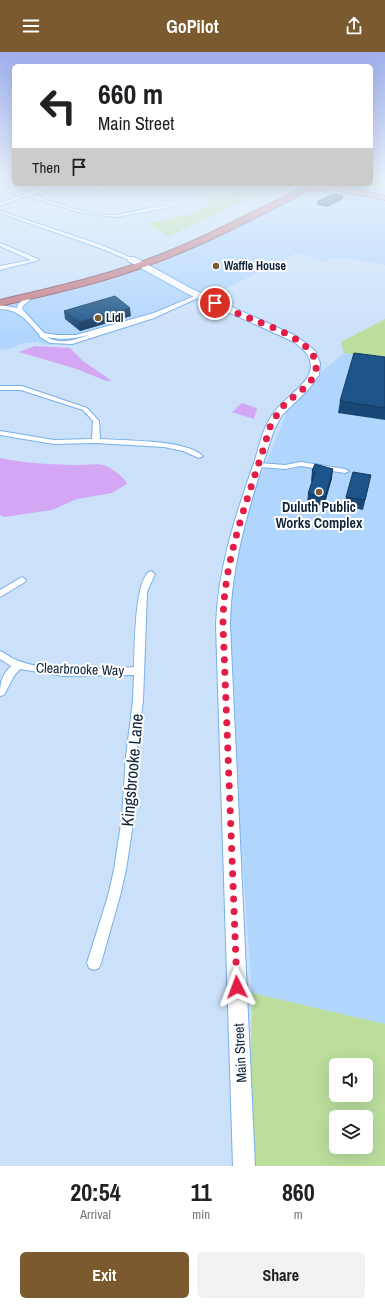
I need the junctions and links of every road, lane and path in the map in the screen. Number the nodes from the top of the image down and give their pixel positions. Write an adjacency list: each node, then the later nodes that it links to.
1 (55, 231): 5 (street)
2 (220, 231): 6 (highway)
3 (191, 235): 5 (highway)
4 (0, 244): 7 (street)
5 (131, 259): 6 (street, Main Street); 8 (highway)
6 (141, 265): 9 (highway); 10 (street, Main Street)
7 (0, 268)
8 (0, 296)
9 (31, 296): 11 (highway); 13 (street)
10 (200, 296): 13 (street); 18 (street, Main Street)
11 (0, 304)
12 (0, 307): 13 (street)
13 (25, 316)
14 (0, 388): 16 (street)
15 (0, 433): 16 (street)
16 (96, 441): 17 (street)
17 (199, 456)
18 (259, 465): 19 (street); 28 (street, Main Street)
19 (345, 472)
20 (150, 574): 25 (street, Kingsbrooke Lane)
21 (22, 580): 22 (street)
22 (0, 594)
23 (0, 655): 24 (street, Clearbrooke Way)
24 (18, 665): 25 (street, Clearbrooke Way); 26 (street)
25 (139, 671): 27 (street, Kingsbrooke Lane)
26 (0, 692)
27 (94, 963)
28 (244, 1166)

